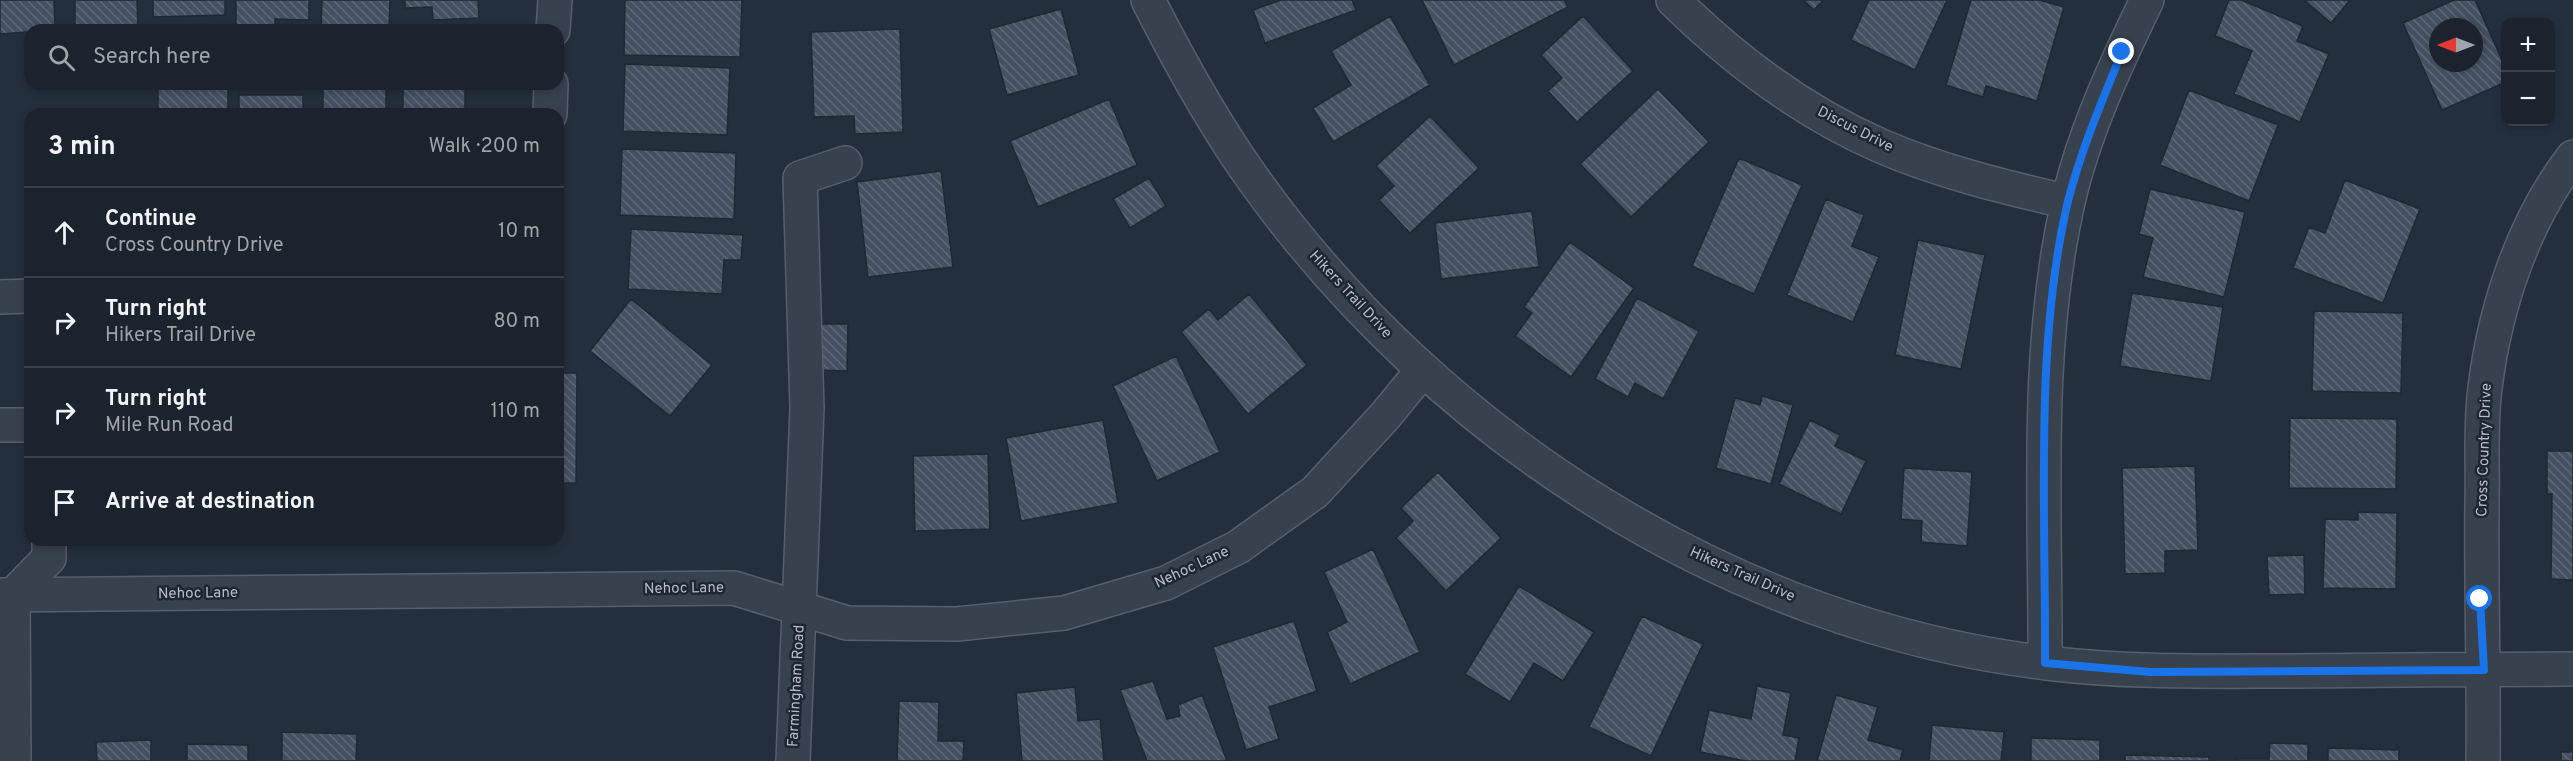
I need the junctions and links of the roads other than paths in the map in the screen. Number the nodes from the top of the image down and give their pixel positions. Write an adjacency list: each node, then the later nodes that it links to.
1 (555, 0): 5 (street)
2 (1148, 0): 13 (street, Hikers Trail Drive)
3 (1673, 0): 10 (street, Discus Drive)
4 (2147, 0): 10 (street)
5 (553, 24)
6 (551, 90): 7 (street)
7 (550, 108)
8 (2573, 157): 21 (street, Cross Country Drive)
9 (845, 163): 18 (street, Farmingham Road)
10 (2068, 202): 19 (street)
11 (24, 296): 12 (street)
12 (0, 297)
13 (1422, 371): 18 (street, Nehoc Lane); 19 (street, Hikers Trail Drive)
14 (0, 425): 15 (street)
15 (24, 425)
16 (50, 546): 17 (street)
17 (4, 592): 18 (street, Nehoc Lane); 22 (street)
18 (801, 611): 23 (street, Farmingham Road)
19 (2045, 663): 21 (street, Hikers Trail Drive)
20 (2573, 669): 21 (street, Hikers Trail Drive)
21 (2484, 670): 24 (street, Cross Country Drive)
22 (14, 761)
23 (793, 761)
24 (2483, 761)

